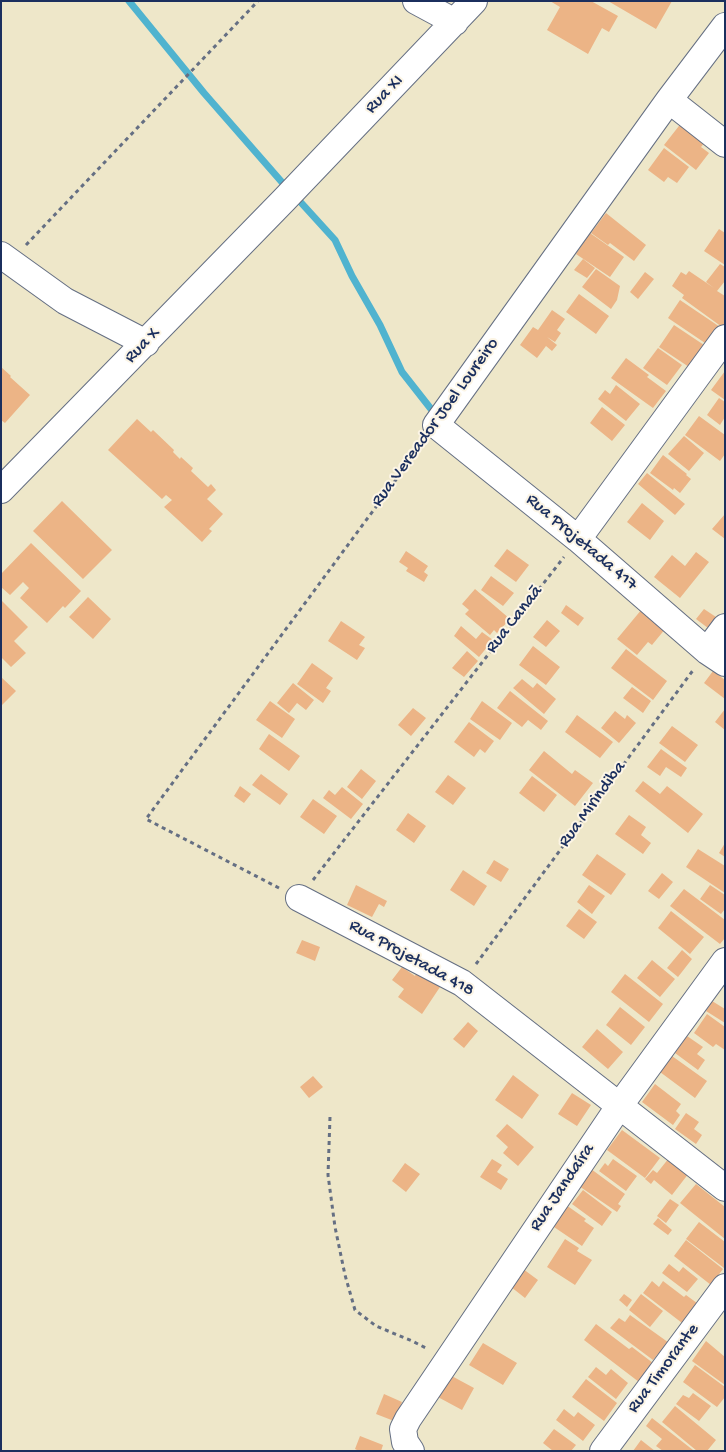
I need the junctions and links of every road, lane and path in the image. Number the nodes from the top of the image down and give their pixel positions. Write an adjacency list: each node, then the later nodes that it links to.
1 (258, 1): 9 (path)
2 (416, 1): 4 (street)
3 (474, 1): 4 (street, Rua XI)
4 (455, 22): 8 (street, Rua XI)
5 (725, 26): 6 (street, Rua Vereador Joel Loureiro)
6 (668, 100): 7 (street); 12 (street, Rua Vereador Joel Loureiro)
7 (725, 144)
8 (290, 194): 11 (street, Rua X)
9 (6, 258): 11 (street)
10 (725, 338): 14 (street)
11 (146, 343): 13 (street, Rua X)
12 (436, 425): 14 (street, Rua Projetada 417); 17 (path, Rua Vereador Joel Loureiro)
13 (1, 490)
14 (578, 539): 16 (street, Rua Projetada 417); 17 (path, Rua Canaã)
15 (725, 627): 16 (street)
16 (716, 657): 19 (path, Rua Mirindiba)
17 (299, 898): 19 (street, Rua Projetada 418)
18 (725, 961): 20 (street, Rua Jandaíra)
19 (462, 983): 20 (street, Rua Projetada 418)
20 (620, 1105): 22 (street, Rua Projetada 418); 24 (street, Rua Jandaíra)
21 (330, 1117): 24 (path)
22 (725, 1188)
23 (725, 1287): 26 (street, Rua Timorante)
24 (447, 1360): 25 (street, Rua Jandaíra)
25 (411, 1451)
26 (603, 1451)

